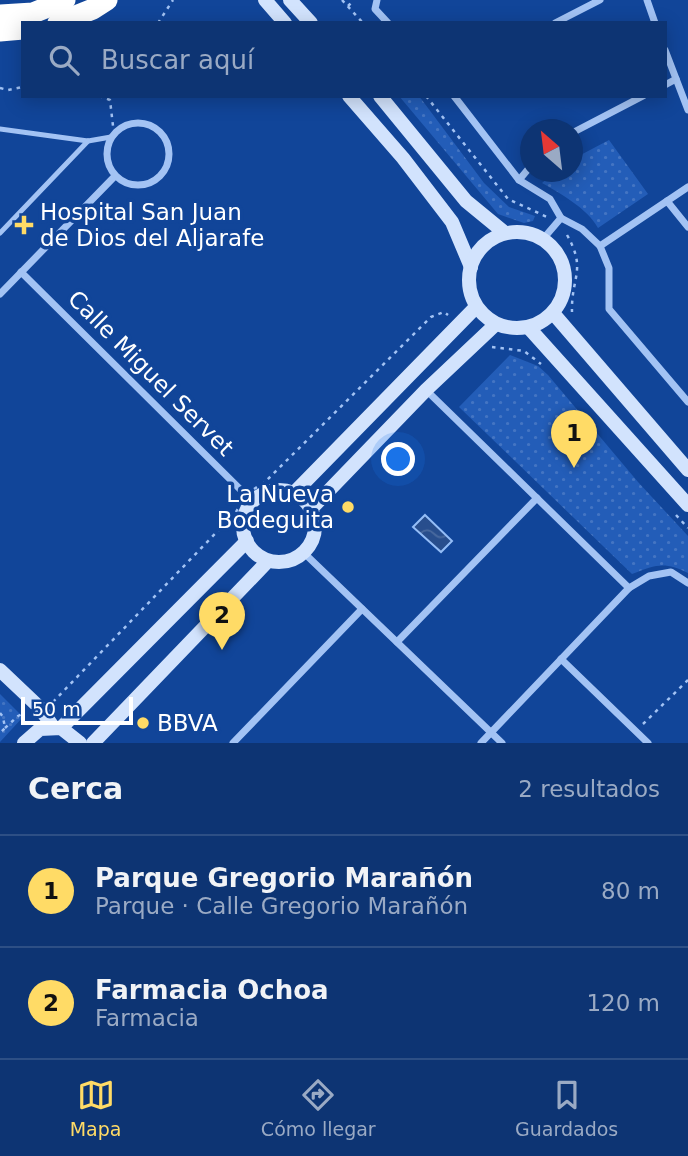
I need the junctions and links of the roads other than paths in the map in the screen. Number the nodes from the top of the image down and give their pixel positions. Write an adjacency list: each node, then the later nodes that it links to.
1 (24, 0): 9 (highway)
2 (65, 0): 10 (highway)
3 (107, 0): 11 (highway)
4 (265, 0): 12 (street)
5 (290, 0): 13 (street)
6 (377, 0): 14 (street)
7 (600, 0): 15 (street)
8 (647, 0): 16 (street)
9 (0, 7)
10 (0, 15)
11 (63, 21)
12 (283, 21)
13 (309, 21)
14 (386, 21)
15 (559, 21)
16 (654, 21)
17 (21, 29): 18 (highway)
18 (0, 31)
19 (667, 55): 20 (street)
20 (676, 79): 21 (street); 22 (street); 27 (street)
21 (667, 84)
22 (688, 90)
23 (351, 98): 42 (street)
24 (382, 98): 39 (street)
25 (456, 98): 33 (street)
26 (639, 98): 28 (street)
27 (688, 110)
28 (583, 127)
29 (0, 129): 31 (lane)
30 (113, 135): 31 (lane); 32 (street); 32 (street)
31 (88, 141): 38 (lane)
32 (115, 176): 43 (street)
33 (519, 180): 36 (street)
34 (688, 187): 35 (street)
35 (667, 201): 37 (street); 41 (street)
36 (559, 220): 40 (street); 41 (street)
37 (688, 226)
38 (0, 233)
39 (505, 233): 40 (street); 42 (street)
40 (543, 239): 46 (street)
41 (600, 246): 50 (street)
42 (471, 267): 45 (street)
43 (21, 272): 44 (street); 54 (street, Calle Miguel Servet)
44 (0, 294)
45 (476, 307): 47 (street); 52 (street)
46 (553, 313): 48 (street); 51 (street)
47 (496, 324): 48 (street); 49 (street)
48 (529, 328): 55 (street)
49 (426, 390): 53 (street); 56 (street)
50 (688, 402)
51 (688, 470)
52 (294, 493): 54 (street); 56 (street)
53 (537, 498): 61 (street); 63 (street)
54 (253, 502): 57 (street)
55 (688, 505)
56 (311, 509): 58 (street)
57 (247, 541): 59 (street); 66 (street)
58 (303, 552): 59 (street); 62 (street)
59 (268, 561): 70 (street)
60 (688, 583): 61 (street)
61 (629, 587): 64 (street)
62 (362, 609): 63 (street); 71 (street)
63 (397, 642): 67 (street)
64 (561, 659): 67 (street); 74 (street)
65 (0, 670): 66 (street)
66 (57, 728): 68 (street); 69 (street)
67 (491, 732): 72 (street); 73 (street)
68 (24, 743)
69 (80, 743)
70 (93, 743)
71 (233, 743)
72 (481, 743)
73 (502, 743)
74 (648, 743)

